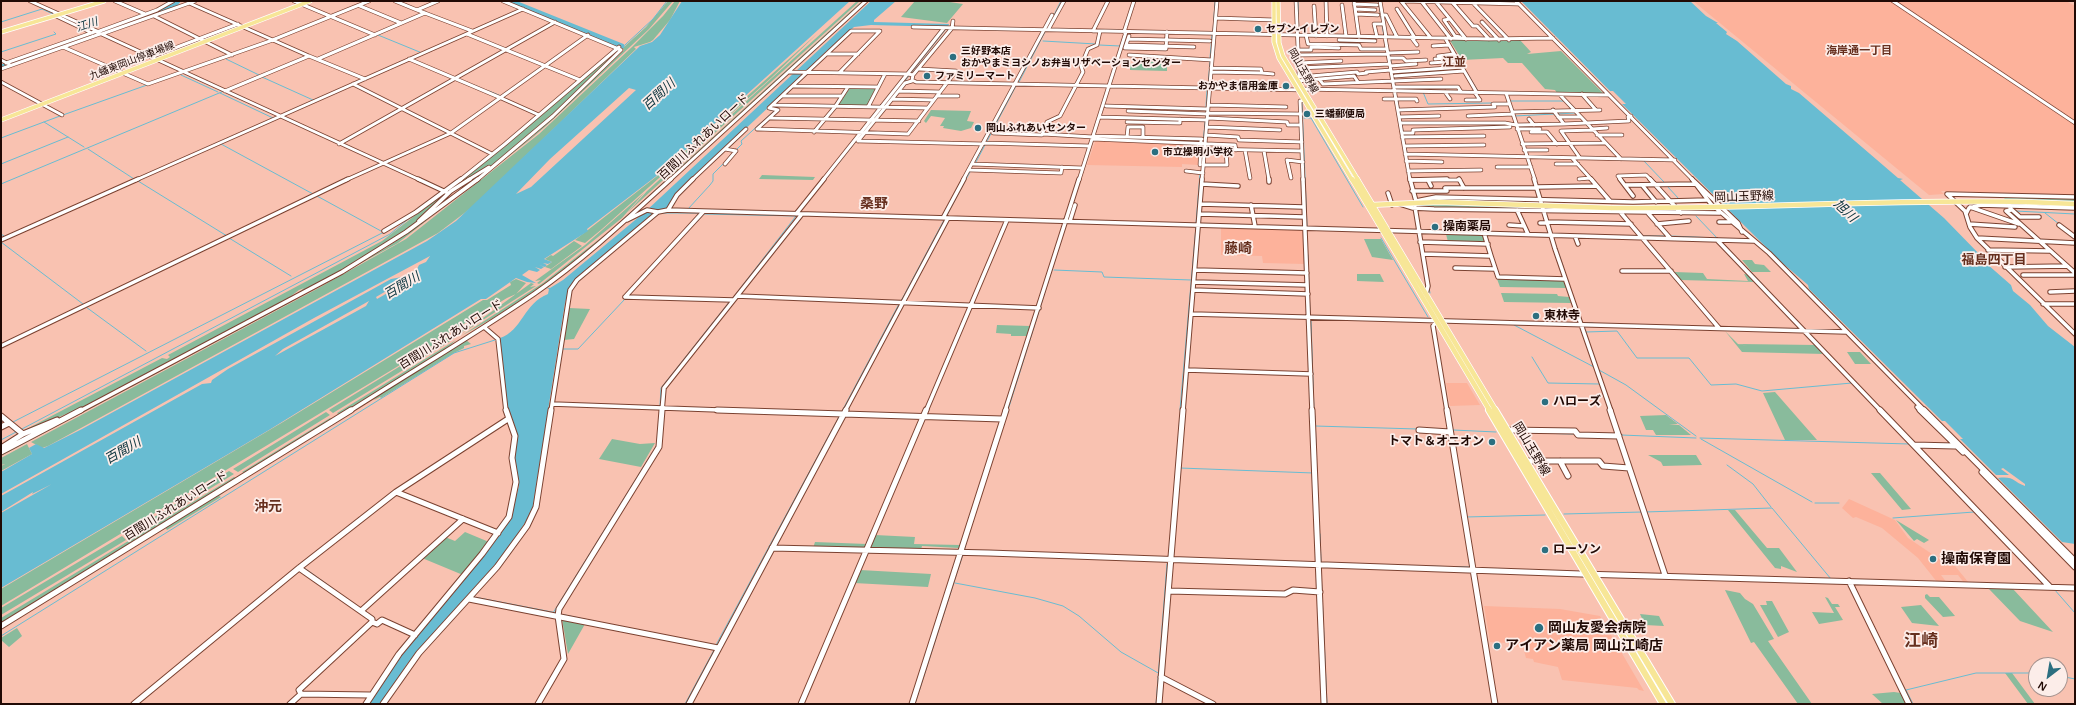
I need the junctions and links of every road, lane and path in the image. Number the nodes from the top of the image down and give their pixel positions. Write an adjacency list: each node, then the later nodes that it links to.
1 (30, 1): 44 (street)
2 (104, 1): 44 (main road)
3 (115, 1): 45 (street)
4 (173, 1): 45 (street)
5 (195, 1): 31 (street)
6 (294, 1): 32 (street)
7 (310, 1): 32 (main road, 九蟠東岡山停車場線)
8 (369, 1): 50 (street)
9 (373, 1): 36 (street)
10 (395, 1): 41 (street)
11 (438, 1): 41 (street)
12 (503, 1): 38 (street)
13 (866, 1): 148 (street, 百間川ふれあいロード)
14 (1064, 1): 64 (street)
15 (1108, 1): 65 (street)
16 (1134, 1): 73 (street)
17 (1217, 1): 51 (street)
18 (1274, 1): 53 (main road, 岡山玉野線)
19 (1278, 1): 76 (main road, 岡山玉野線)
20 (1296, 1): 77 (street)
21 (1326, 1): 80 (street)
22 (1380, 1): 48 (street)
23 (1402, 1): 27 (street); 88 (street)
24 (1516, 1): 33 (street)
25 (1893, 1): 242 (street)
26 (1354, 2): 35 (street); 39 (street)
27 (1422, 2): 28 (street); 90 (street)
28 (1436, 2): 29 (street); 52 (street)
29 (1452, 2): 30 (street); 94 (street)
30 (1472, 2): 33 (street); 102 (street)
31 (189, 3): 49 (street); 58 (street)
32 (302, 4): 50 (street); 60 (main road, 九蟠東岡山停車場線)
33 (1519, 4): 93 (street)
34 (1342, 5): 81 (street)
35 (1377, 5)
36 (360, 6): 50 (street); 57 (street)
37 (1314, 6): 78 (street)
38 (524, 9): 54 (street); 68 (street); 72 (street)
39 (1355, 9): 42 (street); 46 (street)
40 (1397, 9): 87 (street)
41 (417, 10): 43 (street)
42 (1376, 10)
43 (425, 13): 57 (street); 68 (street)
44 (58, 14): 47 (main road); 70 (street)
45 (146, 14): 70 (street)
46 (1356, 14): 48 (street); 82 (street)
47 (53, 15): 67 (main road); 70 (street)
48 (1380, 15): 59 (street); 86 (street)
49 (154, 16): 70 (street); 96 (street)
50 (332, 17): 71 (street); 97 (street)
51 (1216, 18): 53 (street); 74 (street)
52 (1450, 19): 91 (street); 92 (street)
53 (1274, 20): 76 (main road, 岡山玉野線)
54 (555, 22): 75 (street); 114 (street)
55 (953, 22): 63 (street)
56 (1482, 22): 95 (street)
57 (401, 23): 71 (street)
58 (237, 24): 60 (street); 96 (street)
59 (1382, 24): 83 (street); 85 (street)
60 (243, 26): 96 (main road, 九蟠東岡山停車場線); 97 (street)
61 (913, 27): 62 (street)
62 (946, 28): 63 (street); 156 (street)
63 (952, 28): 64 (street); 145 (street)
64 (1046, 30): 65 (street); 169 (street)
65 (1093, 31): 66 (street)
66 (1100, 31): 73 (street); 172 (street)
67 (1, 32)
68 (472, 32): 72 (street)
69 (1167, 32): 73 (street); 74 (street); 98 (street)
70 (97, 33): 110 (street); 128 (street); 135 (street)
71 (375, 34): 129 (street)
72 (468, 34): 114 (street); 131 (street)
73 (1127, 34): 98 (street); 108 (street); 173 (street)
74 (1212, 34): 76 (street); 98 (street); 132 (street)
75 (588, 35): 111 (street); 139 (street)
76 (1276, 35): 77 (street); 158 (main road, 岡山玉野線); 178 (main road, 岡山玉野線)
77 (1298, 35): 79 (street); 115 (street)
78 (1316, 35): 79 (street); 80 (street); 103 (street)
79 (1306, 36): 116 (street)
80 (1328, 36): 81 (street); 99 (street)
81 (1345, 36): 82 (street); 101 (street)
82 (1359, 36): 84 (street)
83 (1376, 36): 84 (street); 85 (street)
84 (1368, 37): 104 (street)
85 (1386, 37): 86 (street); 116 (street)
86 (1397, 37): 87 (street)
87 (1414, 37): 88 (street); 106 (street)
88 (1430, 37): 89 (street)
89 (1445, 38): 90 (street); 107 (street)
90 (1451, 38): 91 (street)
91 (1459, 38): 92 (street)
92 (1465, 38): 94 (street)
93 (1553, 38): 102 (street); 189 (street)
94 (1489, 39): 95 (street)
95 (1499, 39): 102 (street)
96 (202, 40): 118 (street); 128 (main road, 九蟠東岡山停車場線); 128 (street)
97 (274, 40): 118 (street); 123 (street); 147 (street)
98 (1166, 40): 108 (street)
99 (1332, 40)
100 (1339, 40): 101 (street)
101 (1344, 40): 104 (street)
102 (1509, 40)
103 (1320, 41)
104 (1369, 41): 105 (street)
105 (1374, 41)
106 (1417, 45)
107 (1449, 45): 109 (street); 125 (street)
108 (1166, 46): 112 (street)
109 (1433, 46)
110 (63, 47): 135 (street); 152 (street)
111 (619, 47): 163 (street); 300 (street)
112 (1194, 47)
113 (1339, 48): 115 (street)
114 (505, 50): 139 (street); 160 (street)
115 (1299, 50): 122 (street)
116 (1388, 52): 117 (street); 122 (street); 126 (street)
117 (1418, 52)
118 (232, 54): 147 (street)
119 (827, 54): 120 (street); 120 (street); 149 (street)
120 (858, 54): 153 (street)
121 (1129, 55): 132 (street)
122 (1300, 55): 136 (street)
123 (309, 56): 129 (street); 180 (street)
124 (1438, 56): 125 (street)
125 (1456, 57): 127 (street); 137 (street); 141 (street)
126 (1390, 58): 133 (street); 140 (street)
127 (1435, 58)
128 (155, 59): 147 (street); 152 (main road, 九蟠東岡山停車場線)
129 (318, 59): 159 (street)
130 (1, 60): 135 (street)
131 (411, 60): 159 (street); 160 (street)
132 (1211, 60): 142 (street)
133 (1426, 60)
134 (1341, 61): 136 (street)
135 (8, 63): 144 (street)
136 (1300, 63): 143 (street)
137 (1431, 63)
138 (1416, 64): 140 (street)
139 (545, 66): 163 (street); 194 (street)
140 (1391, 66): 143 (street); 151 (street)
141 (1462, 67): 146 (street); 151 (street)
142 (1211, 68): 150 (street); 154 (street)
143 (1300, 68): 158 (street)
144 (1, 69)
145 (919, 69): 156 (street); 168 (street)
146 (1464, 71): 151 (street); 185 (street)
147 (184, 72): 152 (street); 180 (street)
148 (789, 72): 149 (street); 338 (street, 百間川ふれあいロード)
149 (807, 72): 153 (street); 171 (street)
150 (1211, 72): 154 (street); 176 (street)
151 (1392, 72): 158 (street); 165 (street)
152 (122, 73): 203 (main road, 九蟠東岡山停車場線)
153 (839, 73): 155 (street)
154 (1262, 73): 157 (street)
155 (885, 74): 156 (street); 175 (street)
156 (910, 74): 164 (street); 210 (street)
157 (1273, 74)
158 (1299, 78): 161 (street); 178 (main road, 岡山玉野線)
159 (365, 79): 170 (street)
160 (454, 79): 194 (street); 212 (street)
161 (1319, 79): 167 (street); 167 (street)
162 (1441, 79): 165 (street)
163 (580, 80): 222 (street)
164 (912, 81): 168 (street); 181 (street)
165 (1394, 81): 167 (street); 177 (street)
166 (1, 82): 203 (street)
167 (1358, 82)
168 (947, 83): 169 (street); 182 (street)
169 (1016, 84): 172 (street); 273 (street)
170 (354, 85): 212 (street); 223 (street)
171 (793, 86): 174 (street); 190 (street)
172 (1076, 86): 173 (street); 259 (street)
173 (1110, 86): 176 (street); 227 (street)
174 (848, 87): 175 (street); 191 (street)
175 (878, 88): 209 (street)
176 (1209, 88): 178 (street); 206 (street)
177 (1395, 88): 178 (street); 179 (street); 197 (street)
178 (1300, 90): 200 (main road, 岡山玉野線); 354 (main road, 岡山玉野線)
179 (1412, 90): 183 (street); 184 (street)
180 (224, 91): 223 (street)
181 (899, 91): 182 (street); 195 (street)
182 (940, 92): 192 (street)
183 (1445, 92): 184 (street); 198 (street)
184 (1461, 92): 185 (street)
185 (1478, 93): 186 (street); 201 (street)
186 (1507, 94): 188 (street); 204 (street)
187 (1582, 94): 188 (street); 189 (street); 214 (street)
188 (1561, 95): 214 (street)
189 (1609, 95): 226 (street)
190 (783, 96): 191 (street); 205 (street)
191 (842, 96): 207 (street)
192 (937, 96): 193 (street); 199 (street)
193 (958, 96)
194 (502, 98): 222 (street); 258 (street)
195 (892, 99): 199 (street); 210 (street)
196 (1384, 99): 197 (street)
197 (1397, 99): 202 (street); 215 (street)
198 (1450, 99)
199 (934, 100): 213 (street)
200 (1305, 100): 220 (street); 354 (main road, 岡山玉野線)
201 (1466, 100)
202 (1417, 101)
203 (42, 104): 221 (street); 232 (main road, 九蟠東岡山停車場線)
204 (1510, 104): 215 (street); 219 (street)
205 (773, 105): 207 (street); 231 (street)
206 (1209, 105): 211 (street); 218 (street)
207 (835, 106): 209 (street); 233 (street)
208 (1106, 106): 218 (street)
209 (868, 107): 210 (street)
210 (883, 107): 213 (street); 237 (street)
211 (1286, 107)
212 (401, 108): 258 (street); 270 (street)
213 (927, 108): 238 (street)
214 (1574, 109): 216 (street); 230 (street)
215 (1399, 110): 228 (street)
216 (1553, 110): 219 (street); 229 (street)
217 (1128, 111): 218 (street)
218 (1206, 111): 220 (street); 235 (street)
219 (1512, 113): 225 (street); 247 (street)
220 (1301, 114): 244 (street)
221 (62, 115)
222 (539, 115): 288 (street)
223 (280, 116): 270 (street); 409 (street)
224 (1439, 116): 228 (street)
225 (1468, 116)
226 (1631, 116): 241 (street); 295 (street)
227 (1100, 117): 234 (street); 263 (street)
228 (1400, 117): 240 (street)
229 (1558, 117): 230 (street); 243 (street)
230 (1580, 117): 241 (street)
231 (769, 118): 233 (street); 253 (street)
232 (1, 119)
233 (825, 119): 237 (street); 253 (street)
234 (1180, 119): 235 (street); 239 (street)
235 (1206, 119): 244 (street); 246 (street)
236 (1529, 119): 245 (street)
237 (873, 120): 238 (street); 255 (street)
238 (919, 121): 255 (street)
239 (1127, 122)
240 (1401, 123): 247 (street); 257 (street)
241 (1587, 123): 243 (street); 251 (street)
242 (2075, 123)
243 (1564, 124): 245 (street)
244 (1301, 125): 269 (street)
245 (1534, 125): 247 (street)
246 (1207, 127): 252 (street); 267 (street)
247 (1517, 127): 250 (street); 257 (street); 274 (street)
248 (1607, 128): 251 (street)
249 (746, 129): 279 (street)
250 (1540, 129)
251 (1593, 129): 261 (street); 271 (street)
252 (1280, 130)
253 (814, 132): 255 (street)
254 (1531, 132): 275 (street)
255 (863, 133): 268 (street)
256 (993, 133): 259 (street)
257 (1402, 133): 266 (street)
258 (452, 134): 288 (street); 299 (street)
259 (1042, 134): 263 (street)
260 (1622, 134): 261 (street)
261 (1599, 135): 272 (street)
262 (1484, 136): 266 (street)
263 (1093, 137): 264 (street); 267 (street); 277 (street)
264 (1127, 137): 265 (street); 265 (street)
265 (1143, 137): 267 (street)
266 (1402, 137): 278 (street)
267 (1203, 140): 269 (street); 280 (street); 282 (street); 306 (street)
268 (857, 141): 273 (street); 370 (street)
269 (1302, 142): 287 (street)
270 (340, 143): 299 (street)
271 (1570, 143): 272 (street); 275 (street); 292 (street)
272 (1605, 143): 294 (street)
273 (985, 144): 277 (street); 302 (street)
274 (1523, 144): 275 (street); 284 (street)
275 (1557, 144)
276 (1484, 145): 278 (street)
277 (1089, 146): 310 (street)
278 (1404, 146): 289 (street)
279 (725, 149): 301 (street); 362 (street)
280 (1204, 149): 281 (street); 306 (street)
281 (1226, 150): 282 (street); 306 (street)
282 (1236, 150): 283 (street)
283 (1245, 150): 286 (street); 316 (street)
284 (1525, 150): 285 (street); 290 (street)
285 (1547, 150)
286 (1264, 151): 287 (street); 323 (street)
287 (1302, 151): 297 (street)
288 (492, 154): 336 (street)
289 (1405, 154): 290 (street); 296 (street)
290 (1526, 157): 291 (street); 309 (street)
291 (1572, 158): 292 (street); 304 (street)
292 (1579, 158): 293 (street)
293 (1587, 158): 294 (street); 305 (street)
294 (1621, 159): 295 (street)
295 (1675, 160): 324 (street)
296 (1408, 161): 298 (street); 314 (street)
297 (1303, 162): 317 (street); 356 (street)
298 (1442, 162)
299 (383, 163): 336 (street); 455 (street)
300 (496, 164): 336 (street); 394 (street)
301 (725, 164)
302 (974, 164): 307 (street); 311 (street)
303 (1556, 164): 304 (street)
304 (1578, 164): 318 (street)
305 (1591, 164)
306 (1202, 165): 315 (street)
307 (1062, 167): 310 (street); 311 (street)
308 (1497, 167): 309 (street)
309 (1531, 167): 332 (street)
310 (1082, 168): 379 (street)
311 (971, 170): 375 (street)
312 (1186, 170): 315 (street)
313 (1481, 170): 314 (street)
314 (1410, 171): 320 (street)
315 (1201, 173): 325 (street)
316 (1250, 178)
317 (1291, 178)
318 (1590, 178): 319 (street); 331 (street)
319 (1579, 179)
320 (1410, 180): 321 (street); 335 (street)
321 (1428, 180): 322 (street); 330 (street)
322 (1444, 180): 333 (street); 334 (street)
323 (1269, 182)
324 (1694, 182): 328 (street); 344 (street); 400 (street)
325 (1202, 184): 329 (street); 348 (street)
326 (1625, 185): 327 (street); 328 (street); 340 (street)
327 (1642, 185): 328 (street); 346 (street)
328 (1656, 185): 347 (street)
329 (1238, 186)
330 (1431, 186)
331 (1597, 186): 332 (street); 345 (street)
332 (1537, 187): 334 (street); 343 (street)
333 (1448, 188): 334 (street); 335 (street)
334 (1464, 188)
335 (1412, 191): 339 (street)
336 (445, 192): 394 (street); 397 (street)
337 (1388, 193): 355 (street)
338 (657, 194): 361 (street); 377 (street, 百間川ふれあいロード)
339 (1414, 196): 342 (street); 349 (street)
340 (1633, 196)
341 (2075, 197): 350 (street)
342 (1422, 199): 343 (street); 349 (street)
343 (1541, 200): 345 (street); 359 (street)
344 (1707, 200): 347 (street); 369 (street)
345 (1610, 202): 346 (street)
346 (1656, 202): 347 (street)
347 (1672, 202): 368 (street)
348 (1201, 204): 353 (street); 371 (street)
349 (1415, 204): 355 (main road, 岡山玉野線); 359 (main road, 岡山玉野線); 363 (street); 399 (street)
350 (1959, 204): 357 (street); 372 (street)
351 (2075, 204): 359 (main road, 岡山玉野線, bridge)
352 (1075, 205): 379 (street)
353 (1251, 205): 356 (street); 373 (street)
354 (1370, 205): 355 (main road, 岡山玉野線); 398 (main road, 岡山玉野線)
355 (1392, 205)
356 (1303, 207): 376 (street)
357 (1970, 207): 358 (street); 372 (street); 390 (street)
358 (2010, 207): 360 (street); 374 (street); 390 (street)
359 (1543, 208): 363 (street); 366 (street); 381 (street)
360 (2075, 208)
361 (646, 210): 364 (street); 377 (street)
362 (668, 210): 364 (street); 365 (street)
363 (1517, 210): 393 (street)
364 (657, 212): 458 (street)
365 (703, 213): 370 (street); 440 (street)
366 (1621, 213): 367 (street); 385 (street)
367 (1648, 213): 368 (street); 386 (street)
368 (1681, 213): 369 (street)
369 (1720, 213): 383 (street)
370 (799, 214): 375 (street); 439 (street)
371 (1200, 214): 373 (street); 388 (street)
372 (1966, 214): 387 (street)
373 (1253, 216): 376 (street); 392 (street)
374 (2038, 216)
375 (945, 217): 378 (street); 441 (street)
376 (1304, 217): 396 (street)
377 (627, 220): 450 (street, 百間川ふれあいロード)
378 (1007, 220): 379 (street); 444 (street)
379 (1068, 221): 388 (street); 445 (street)
380 (1689, 221): 386 (street)
381 (1548, 222): 384 (street); 385 (street); 403 (street)
382 (1719, 222): 383 (street)
383 (1730, 222): 400 (street)
384 (1540, 223)
385 (1631, 224): 405 (street)
386 (1657, 224): 406 (street)
387 (1969, 224): 395 (street); 408 (street)
388 (1197, 225): 392 (street); 425 (street)
389 (1509, 225): 393 (street)
390 (2022, 225): 411 (street)
391 (2059, 225): 407 (street)
392 (1255, 226): 396 (street)
393 (1524, 226): 402 (street)
394 (414, 227): 461 (street)
395 (2015, 227)
396 (1305, 228): 398 (street); 428 (street)
397 (384, 231)
398 (1385, 231): 399 (street); 438 (main road, 岡山玉野線); 448 (main road, 岡山玉野線)
399 (1420, 231): 401 (street); 412 (street)
400 (1742, 232): 413 (street)
401 (1485, 234): 402 (street); 415 (street)
402 (1528, 234): 403 (street)
403 (1551, 236): 404 (street); 431 (street)
404 (1575, 236): 405 (street); 416 (street)
405 (1642, 237): 406 (street); 427 (street)
406 (1669, 237): 410 (street)
407 (2075, 237)
408 (1977, 238): 411 (street); 417 (street)
409 (1, 240)
410 (1718, 240): 413 (street); 452 (street)
411 (2039, 241): 414 (street); 418 (street)
412 (1422, 242): 415 (street); 419 (street)
413 (1754, 242): 453 (street)
414 (2075, 242)
415 (1488, 244): 420 (street)
416 (1578, 244)
417 (1988, 250): 418 (street); 421 (street)
418 (2050, 251): 422 (street)
419 (1423, 254): 420 (street); 438 (street)
420 (1491, 256): 424 (street)
421 (2005, 266): 422 (street); 442 (street)
422 (2067, 266): 429 (street)
423 (1455, 268): 424 (street)
424 (1495, 269): 431 (street)
425 (1195, 270): 428 (street); 432 (street)
426 (1622, 271): 427 (street)
427 (1671, 272): 451 (street)
428 (1307, 273): 433 (street)
429 (2075, 274): 430 (street)
430 (2023, 275)
431 (1565, 279): 449 (street)
432 (1194, 282): 433 (street); 434 (street)
433 (1307, 285): 437 (street)
434 (1193, 290): 437 (street); 446 (street)
435 (2075, 291): 436 (street)
436 (2050, 292)
437 (1308, 294): 447 (street)
438 (1426, 294): 448 (main road, 岡山玉野線)
439 (737, 296): 440 (street); 441 (street)
440 (732, 300): 460 (street)
441 (901, 304): 444 (street); 462 (street)
442 (2043, 304): 443 (street); 454 (street)
443 (2075, 304)
444 (970, 306): 445 (street); 464 (street)
445 (1039, 308): 466 (street)
446 (1192, 314): 447 (street); 456 (street)
447 (1308, 317): 448 (street); 457 (street)
448 (1440, 321): 449 (street); 469 (main road, 岡山玉野線); 470 (main road, 岡山玉野線); 471 (street)
449 (1581, 323): 451 (street); 473 (street)
450 (484, 327): 465 (street); 507 (street, 百間川ふれあいロード)
451 (1719, 328): 452 (street)
452 (1804, 330): 453 (street); 474 (street)
453 (1847, 332): 459 (street)
454 (2075, 334)
455 (1, 346)
456 (1187, 370): 457 (street); 489 (street)
457 (1310, 374): 491 (street)
458 (552, 404): 460 (street); 503 (street)
459 (1921, 406): 475 (street); 478 (street)
460 (661, 407): 462 (street); 505 (street)
461 (74, 413): 472 (street); 477 (street)
462 (842, 413): 464 (street); 486 (street)
463 (1, 416): 467 (street)
464 (924, 416): 466 (street); 487 (street)
465 (508, 419): 483 (street); 485 (street)
466 (1002, 419): 488 (street)
467 (7, 425): 472 (street)
468 (1418, 430): 471 (street)
469 (1508, 430): 470 (street); 473 (street); 479 (main road, 岡山玉野線)
470 (1501, 431): 495 (main road, 岡山玉野線)
471 (1450, 432): 494 (street)
472 (23, 434): 476 (street)
473 (1619, 435): 481 (street)
474 (1916, 445): 475 (street); 499 (street)
475 (1955, 446): 478 (street)
476 (1, 448)
477 (1, 452)
478 (1970, 458): 490 (street); 492 (street)
479 (1526, 461): 480 (street); 496 (main road, 岡山玉野線)
480 (1560, 461): 481 (street); 482 (street)
481 (1630, 468): 497 (street)
482 (1568, 476)
483 (398, 493): 484 (street); 493 (street)
484 (463, 519): 485 (street); 504 (street)
485 (498, 533): 508 (street)
486 (772, 548): 487 (street); 509 (street)
487 (866, 550): 488 (street); 519 (street)
488 (962, 552): 489 (street); 520 (street)
489 (1171, 559): 491 (street); 501 (street)
490 (2075, 561)
491 (1319, 564): 494 (street); 502 (street)
492 (2075, 567)
493 (300, 569): 504 (street); 513 (street)
494 (1472, 570): 495 (street); 524 (street)
495 (1586, 574): 496 (street); 525 (main road, 岡山玉野線)
496 (1594, 574): 497 (street); 526 (main road, 岡山玉野線)
497 (1665, 575): 498 (street)
498 (1849, 581): 499 (street); 527 (street)
499 (2051, 587): 500 (street)
500 (2075, 588)
501 (1169, 591): 502 (street); 510 (street)
502 (1320, 592): 523 (street)
503 (469, 599): 505 (street); 516 (street)
504 (362, 610): 506 (street)
505 (558, 615): 509 (street); 517 (street)
506 (374, 623): 508 (street); 511 (street)
507 (1, 626)
508 (415, 635): 512 (street)
509 (716, 648): 518 (street)
510 (1162, 675): 521 (street); 522 (street)
511 (301, 694): 512 (street); 514 (street)
512 (370, 695): 515 (street)
513 (134, 704)
514 (290, 704)
515 (366, 704)
516 (383, 704)
517 (538, 704)
518 (689, 704)
519 (801, 704)
520 (912, 704)
521 (1159, 704)
522 (1213, 704)
523 (1324, 704)
524 (1495, 704)
525 (1663, 704)
526 (1672, 704)
527 (1909, 704)

